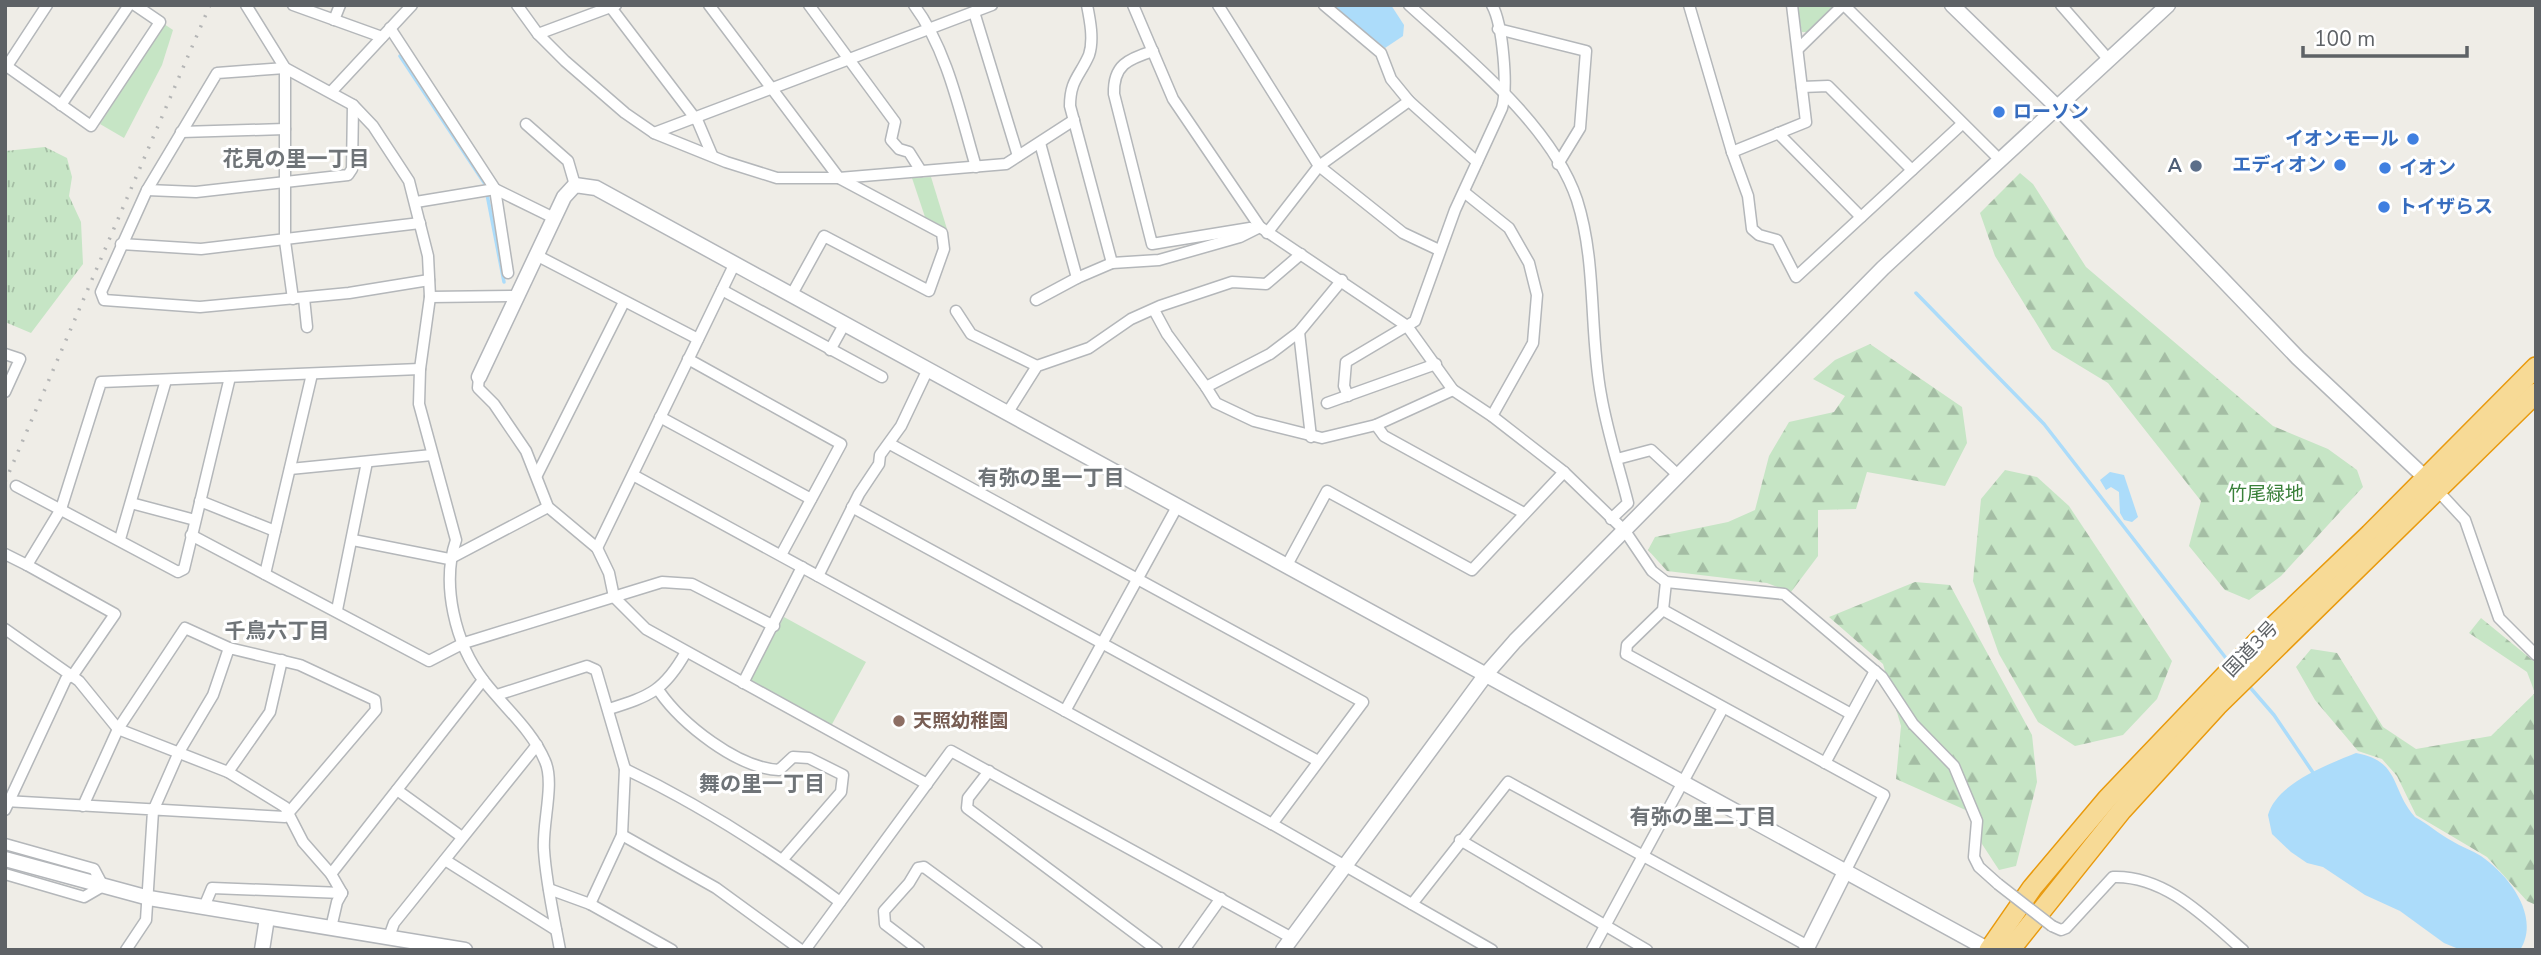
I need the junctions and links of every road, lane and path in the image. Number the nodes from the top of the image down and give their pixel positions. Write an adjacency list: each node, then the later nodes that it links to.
1 (47, 5): 37 (street)
2 (129, 5): 44 (street)
3 (135, 5): 44 (street)
4 (246, 5): 38 (street)
5 (293, 5): 27 (street)
6 (340, 5): 27 (street)
7 (412, 5): 28 (street)
8 (517, 5): 31 (street)
9 (709, 5): 40 (street)
10 (809, 5): 35 (street)
11 (914, 5): 29 (street)
12 (992, 5): 26 (street)
13 (1087, 5): 48 (street)
14 (1133, 5): 34 (street)
15 (1218, 5): 62 (street)
16 (1324, 5): 43 (street)
17 (1409, 5): 42 (street)
18 (1689, 5): 56 (street)
19 (1792, 5): 33 (street)
20 (1843, 5): 33 (street); 50 (street)
21 (1952, 5): 46 (street)
22 (2168, 5): 36 (street)
23 (612, 6): 31 (street); 47 (street)
24 (2063, 6): 36 (street)
25 (1497, 8): 30 (street)
26 (974, 12): 29 (street); 58 (street)
27 (334, 20): 32 (street)
28 (390, 28): 32 (street); 69 (street)
29 (930, 29): 35 (street); 63 (street)
30 (1499, 29): 42 (street); 61 (street)
31 (538, 34): 53 (street)
32 (382, 37): 41 (street)
33 (1799, 48): 39 (street)
34 (1153, 51): 76 (street); 76 (street)
35 (849, 59): 40 (street); 65 (street)
36 (2109, 60): 46 (street)
37 (6, 66): 44 (street)
38 (285, 68): 41 (street); 51 (street); 52 (street)
39 (1802, 87): 54 (street); 64 (street)
40 (771, 89): 47 (street); 66 (street)
41 (331, 92): 45 (street)
42 (1506, 96): 60 (street); 61 (street)
43 (1409, 101): 60 (street); 62 (street)
44 (61, 105)
45 (353, 105): 67 (street); 72 (street)
46 (2057, 107): 59 (street); 135 (street)
47 (694, 117): 53 (street); 57 (street)
48 (1074, 120): 55 (street); 83 (street)
49 (526, 124): 68 (street)
50 (1962, 124): 59 (street); 64 (street)
51 (285, 128): 52 (street); 67 (street)
52 (181, 132): 70 (street)
53 (654, 132): 57 (street)
54 (1778, 133): 56 (street); 73 (street)
55 (1040, 143): 58 (street); 85 (street)
56 (1732, 152): 73 (street)
57 (712, 155): 66 (street)
58 (1018, 156): 63 (street)
59 (2000, 160): 134 (street)
60 (1478, 162): 71 (street)
61 (1558, 164): 128 (street)
62 (1319, 166): 76 (street); 79 (street)
63 (976, 167): 65 (street)
64 (1912, 170): 73 (street)
65 (921, 172): 66 (street)
66 (839, 178): 89 (street)
67 (285, 184): 70 (street); 77 (street)
68 (575, 185): 74 (street); 82 (street)
69 (495, 189): 72 (street); 74 (street); 84 (street)
70 (147, 190): 78 (street)
71 (1464, 192): 79 (street); 122 (street)
72 (416, 202): 75 (street)
73 (1861, 217)
74 (554, 218): 81 (street)
75 (420, 223): 77 (street); 86 (street)
76 (1263, 230): 80 (street); 83 (street)
77 (285, 241): 78 (street); 92 (street)
78 (121, 244): 92 (street)
79 (1439, 250): 98 (street)
80 (1300, 254): 87 (street); 95 (street)
81 (536, 255): 90 (street); 94 (street)
82 (735, 263): 88 (street); 89 (street)
83 (1112, 263): 85 (street)
84 (508, 273)
85 (1077, 278): 93 (street)
86 (429, 280): 91 (street); 92 (street)
87 (1342, 280): 98 (street); 100 (street)
88 (722, 290): 101 (street); 102 (street)
89 (792, 294): 97 (street)
90 (517, 296): 91 (street); 112 (street)
91 (430, 297): 108 (street)
92 (298, 299): 99 (street)
93 (1036, 300)
94 (624, 302): 101 (street); 132 (street)
95 (1154, 310): 106 (street); 115 (street)
96 (956, 311): 106 (street)
97 (845, 323): 102 (street); 109 (street)
98 (1407, 326): 105 (street); 119 (street)
99 (307, 327)
100 (1299, 332): 115 (street); 125 (street)
101 (698, 339): 104 (street)
102 (830, 350): 113 (street)
103 (5, 354): 117 (street)
104 (688, 359): 123 (street); 137 (street)
105 (1436, 364): 116 (street); 119 (street)
106 (1037, 366): 121 (street)
107 (2536, 367): 135 (highway, 国道3号)
108 (420, 369): 110 (street); 127 (street)
109 (928, 369): 121 (street); 126 (street)
110 (312, 374): 111 (street); 130 (street)
111 (230, 377): 114 (street); 138 (street)
112 (479, 377): 132 (street)
113 (881, 377)
114 (166, 380): 139 (street); 143 (street)
115 (1206, 387): 125 (street)
116 (1453, 390): 122 (street); 124 (street)
117 (5, 392)
118 (2536, 393): 135 (highway, 国道3号)
119 (1348, 396): 120 (street)
120 (1327, 403)
121 (1008, 412): 140 (street)
122 (1492, 415): 131 (street)
123 (660, 417): 133 (street); 137 (street)
124 (1376, 425): 125 (street); 144 (street)
125 (1311, 437)
126 (890, 444): 141 (street); 161 (street)
127 (432, 455): 129 (street); 155 (street)
128 (1617, 459): 134 (street); 145 (street)
129 (367, 462): 130 (street); 151 (street)
130 (290, 469): 147 (street)
131 (1564, 472): 144 (street); 145 (street)
132 (537, 475): 142 (street)
133 (633, 475): 152 (street); 154 (street)
134 (1678, 475): 148 (street)
135 (2431, 483): 172 (street); 181 (highway, 国道3号)
136 (16, 486): 143 (street)
137 (811, 499): 154 (street)
138 (200, 501): 146 (street); 147 (street)
139 (131, 503): 146 (street); 150 (street)
140 (1178, 505): 157 (street); 161 (street)
141 (852, 506): 160 (street); 168 (street)
142 (548, 507): 152 (street); 155 (street)
143 (61, 509): 150 (street); 156 (street)
144 (1524, 513): 157 (street)
145 (1611, 519): 148 (street)
146 (195, 520): 149 (street)
147 (275, 531): 159 (street)
148 (1625, 531): 162 (street); 175 (street)
149 (191, 536): 150 (street); 159 (street)
150 (120, 539)
151 (353, 540): 155 (street); 164 (street)
152 (597, 548): 163 (street)
153 (5, 554): 156 (street)
154 (780, 555): 158 (street)
155 (449, 559): 169 (street)
156 (27, 565): 176 (street)
157 (1287, 565): 175 (street)
158 (802, 567): 160 (street); 166 (street)
159 (265, 574): 164 (street)
160 (818, 576): 184 (street)
161 (1138, 578): 168 (street); 189 (street)
162 (1665, 582): 165 (street); 174 (street)
163 (614, 597): 166 (street); 169 (street); 171 (street)
164 (337, 610): 169 (street)
165 (1663, 610): 182 (street); 185 (street)
166 (774, 626): 178 (street)
167 (5, 629): 176 (street)
168 (1103, 642): 184 (street); 189 (street)
169 (464, 643): 177 (street)
170 (229, 648): 173 (street); 186 (street); 188 (street)
171 (687, 652): 178 (street); 179 (street)
172 (2536, 655)
173 (282, 660): 193 (street); 200 (street)
174 (1875, 670): 185 (street); 245 (street, bridge)
175 (1488, 673): 194 (street); 210 (street)
176 (73, 675): 186 (street); 197 (street)
177 (483, 680): 180 (street); 196 (street)
178 (743, 683): 195 (street)
179 (659, 691): 183 (street); 208 (street)
180 (497, 695): 183 (street); 187 (street)
181 (2211, 701): 243 (highway, 国道3号); 244 (highway, 国道3号)
182 (1723, 708): 190 (street); 194 (street)
183 (609, 709): 191 (street)
184 (1065, 711): 201 (street)
185 (1852, 714): 190 (street)
186 (118, 729): 188 (street); 198 (street)
187 (537, 745): 203 (street); 215 (street)
188 (179, 752): 193 (street); 199 (street)
189 (1318, 761): 201 (street)
190 (1825, 763): 211 (street)
191 (625, 769): 202 (street); 208 (street)
192 (989, 771): 195 (street); 218 (street); 238 (street)
193 (228, 772): 200 (street)
194 (1683, 781): 206 (street); 211 (street)
195 (927, 784): 219 (street)
196 (397, 790): 203 (street); 213 (street)
197 (7, 804): 198 (street)
198 (83, 806): 199 (street)
199 (153, 811): 200 (street); 217 (street)
200 (291, 813): 213 (street)
201 (1272, 824): 210 (street)
202 (622, 835): 220 (street); 235 (street)
203 (462, 837): 209 (street)
204 (1460, 840): 206 (street); 221 (street); 224 (street)
205 (5, 844): 214 (street)
206 (1643, 856): 224 (street); 229 (street)
207 (5, 859): 214 (street)
208 (783, 859): 219 (street)
209 (445, 860): 226 (street); 227 (street)
210 (1346, 865): 221 (street); 228 (street)
211 (1846, 870): 229 (street); 243 (street)
212 (5, 874): 214 (street)
213 (331, 874): 216 (street)
214 (103, 886): 217 (street)
215 (550, 889): 220 (street); 226 (street)
216 (342, 893): 222 (street); 225 (street)
217 (149, 898): 222 (street); 230 (street)
218 (1221, 898): 228 (street); 239 (street)
219 (840, 902): 235 (street)
220 (590, 904): 234 (street)
221 (1412, 904): 240 (street)
222 (204, 907): 223 (street)
223 (267, 918): 225 (street); 231 (street)
224 (1605, 925): 241 (street); 242 (street)
225 (331, 928): 227 (street)
226 (556, 930): 233 (street)
227 (389, 937): 232 (street)
228 (1288, 944)
229 (1807, 948)
230 (126, 950)
231 (262, 950)
232 (465, 950)
233 (560, 950)
234 (672, 950)
235 (803, 950)
236 (919, 950): 237 (street)
237 (1037, 950)
238 (1157, 950)
239 (1184, 950)
240 (1492, 950)
241 (1592, 950)
242 (1647, 950)
243 (1989, 950)
244 (2010, 950)
245 (2243, 950)

